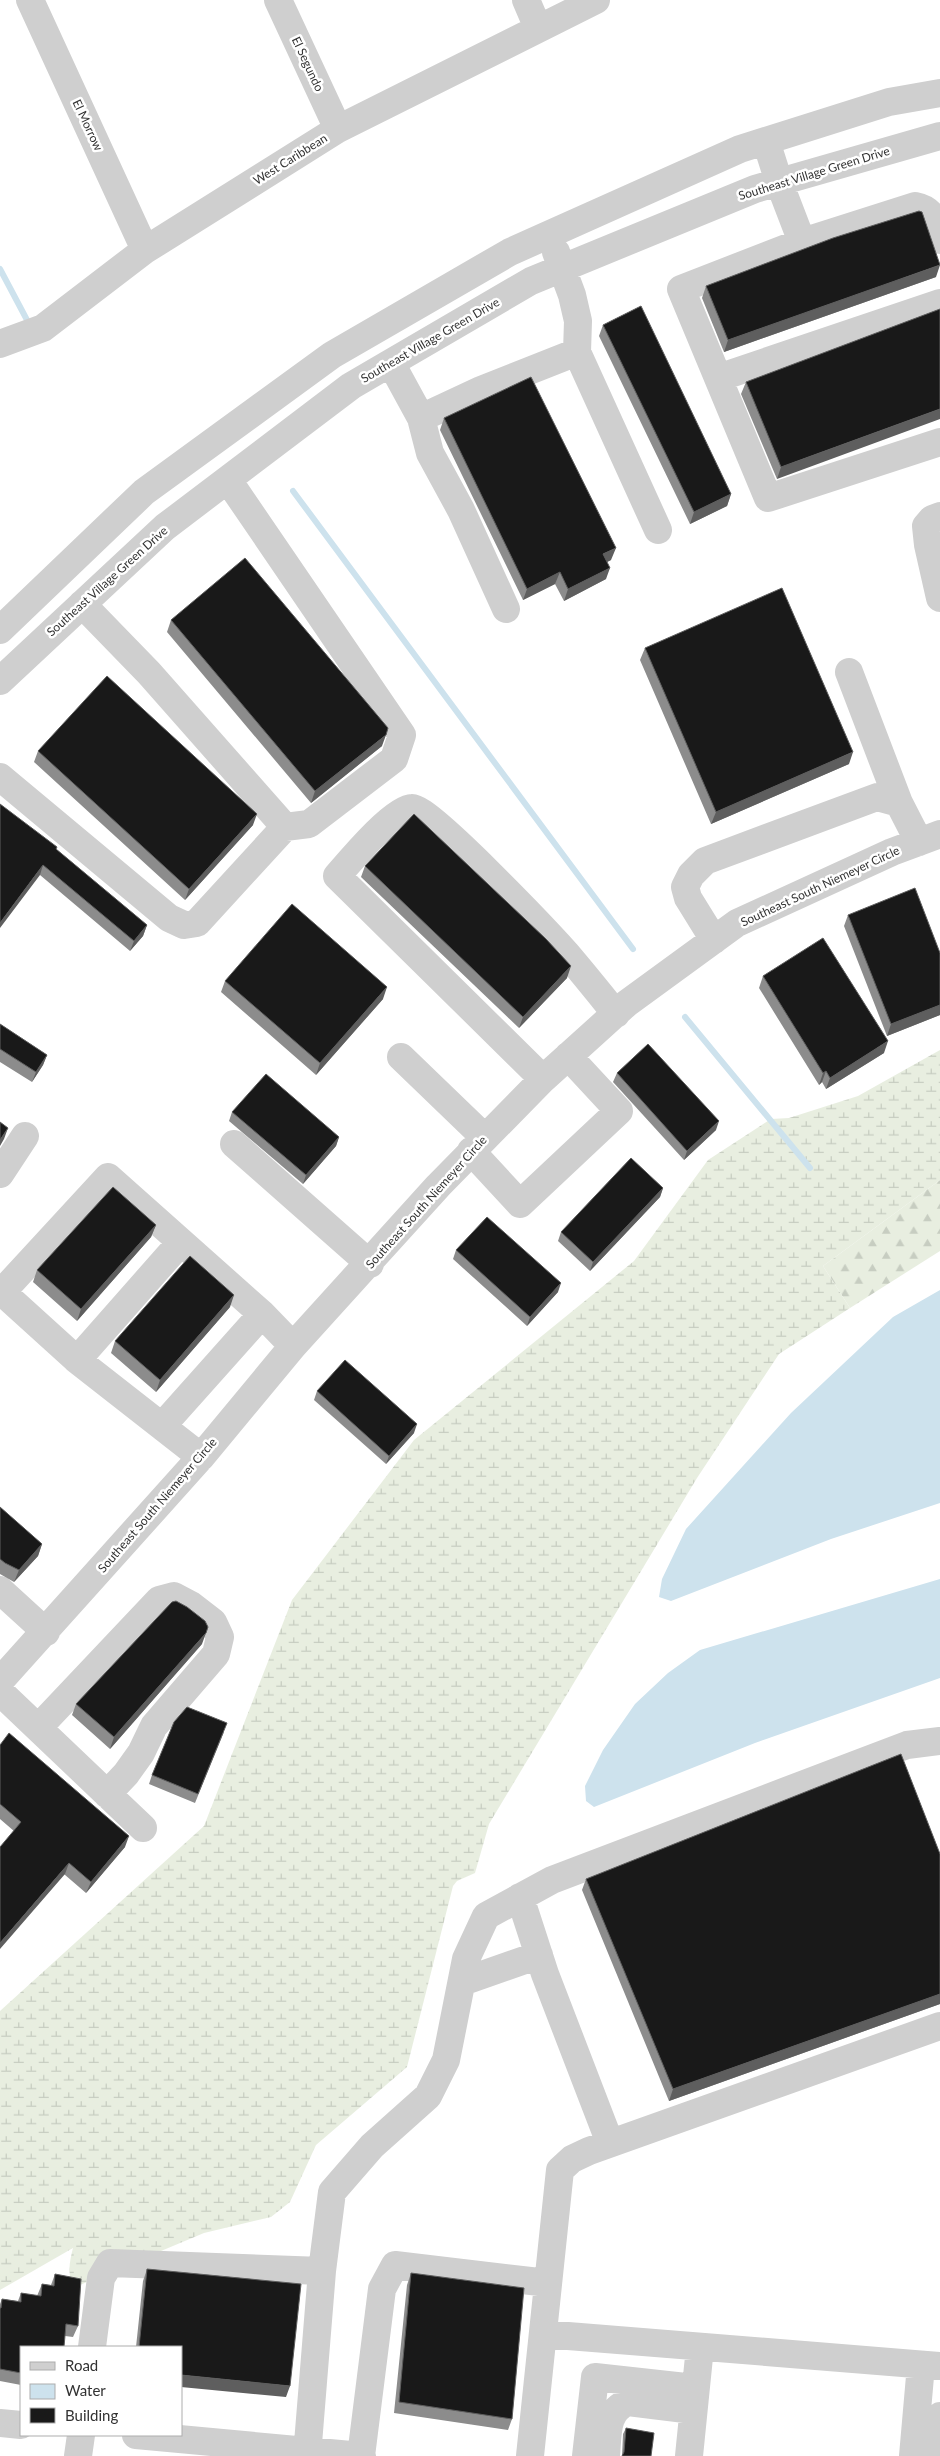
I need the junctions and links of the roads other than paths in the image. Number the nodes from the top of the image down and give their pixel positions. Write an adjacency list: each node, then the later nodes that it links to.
1 (30, 0): 14 (street, El Morrow)
2 (278, 0): 7 (street, El Segundo)
3 (526, 0): 5 (street)
4 (596, 0): 5 (street, West Caribbean)
5 (538, 28): 7 (street, West Caribbean)
6 (940, 93): 9 (street)
7 (338, 129): 14 (street, West Caribbean)
8 (940, 136): 10 (street, Southeast Village Green Drive)
9 (766, 141): 10 (street); 11 (street)
10 (779, 182): 13 (street); 15 (street, Southeast Village Green Drive)
11 (550, 234): 15 (street); 29 (street)
12 (940, 240): 13 (street)
13 (802, 242): 20 (street)
14 (145, 250): 17 (street, West Caribbean)
15 (562, 268): 18 (street); 19 (street, Southeast Village Green Drive)
16 (940, 304): 20 (street)
17 (0, 344)
18 (577, 352): 21 (street); 25 (street)
19 (391, 363): 21 (street); 23 (street, Southeast Village Green Drive)
20 (718, 378): 22 (street)
21 (421, 418): 28 (street)
22 (940, 442)
23 (228, 480): 27 (street, Southeast Village Green Drive); 34 (street)
24 (940, 516): 26 (street)
25 (658, 530)
26 (940, 598)
27 (82, 604): 31 (street, Southeast Village Green Drive); 34 (street)
28 (506, 609)
29 (0, 630)
30 (848, 672): 33 (street)
31 (3, 673)
32 (0, 776): 34 (street)
33 (899, 803): 35 (street); 36 (street)
34 (285, 827)
35 (930, 838): 36 (street, Southeast South Niemeyer Circle)
36 (714, 940): 37 (street, Southeast South Niemeyer Circle)
37 (616, 1014): 38 (street, Southeast South Niemeyer Circle); 40 (street)
38 (568, 1056): 40 (street, Southeast South Niemeyer Circle); 43 (street)
39 (401, 1057): 43 (street)
40 (543, 1079): 43 (street, Southeast South Niemeyer Circle)
41 (25, 1136): 44 (street)
42 (234, 1144): 46 (street)
43 (477, 1144): 46 (street, Southeast South Niemeyer Circle)
44 (0, 1174)
45 (182, 1242): 47 (street); 49 (street); 49 (street)
46 (370, 1264): 48 (street, Southeast South Niemeyer Circle)
47 (262, 1314): 48 (street); 50 (street)
48 (293, 1346): 51 (street, Southeast South Niemeyer Circle)
49 (77, 1360): 50 (street)
50 (163, 1425): 51 (street)
51 (201, 1457): 53 (street, Southeast South Niemeyer Circle)
52 (0, 1590): 53 (street)
53 (46, 1632): 54 (street, Southeast South Niemeyer Circle)
54 (1, 1681): 55 (street)
55 (38, 1728): 57 (street); 57 (street)
56 (940, 1741): 59 (street)
57 (107, 1794): 58 (street)
58 (143, 1828)
59 (520, 1897): 60 (street); 61 (street)
60 (539, 1955): 61 (street); 63 (street)
61 (462, 1982): 64 (street)
62 (940, 2026): 63 (street)
63 (610, 2144): 65 (street)
64 (322, 2271): 68 (street); 78 (street)
65 (548, 2283): 66 (street); 80 (street)
66 (543, 2334): 67 (street); 81 (street)
67 (590, 2338): 69 (street); 71 (street)
68 (92, 2346)
69 (700, 2347): 70 (street); 72 (street)
70 (931, 2365): 85 (street)
71 (595, 2377): 72 (street); 82 (street)
72 (694, 2399): 83 (street); 84 (street)
73 (940, 2416): 86 (street)
74 (0, 2423): 75 (street)
75 (20, 2424)
76 (81, 2436): 79 (street)
77 (145, 2436): 78 (street)
78 (307, 2454): 80 (street)
79 (78, 2456)
80 (361, 2456)
81 (530, 2456)
82 (586, 2456)
83 (606, 2456)
84 (689, 2456)
85 (913, 2456)
86 (936, 2456)

